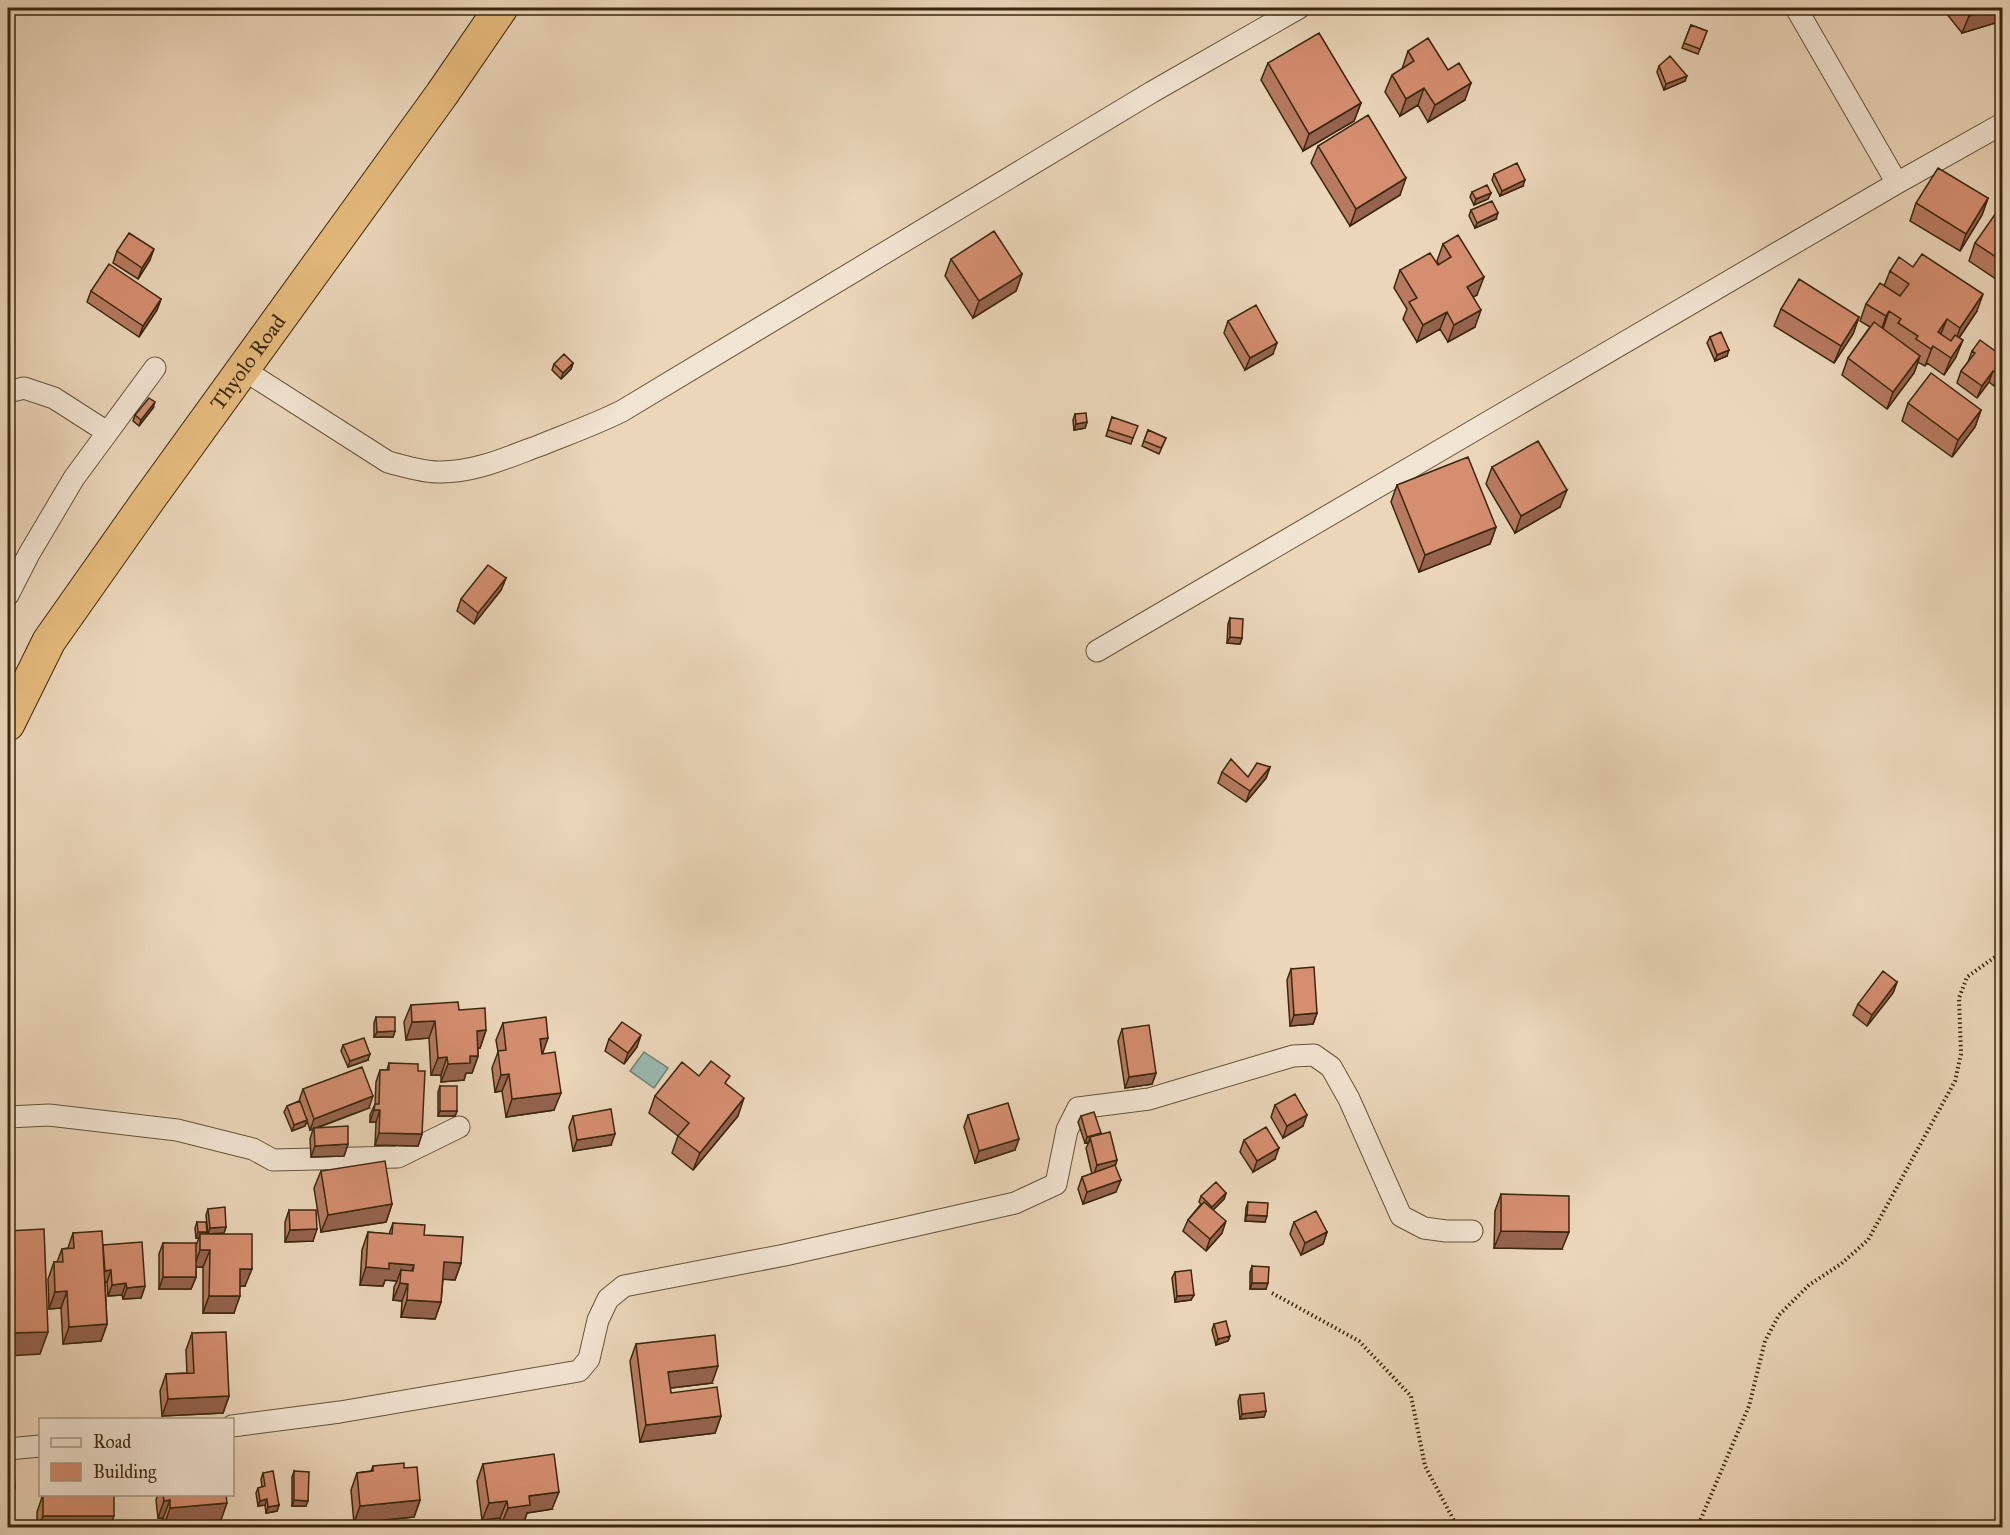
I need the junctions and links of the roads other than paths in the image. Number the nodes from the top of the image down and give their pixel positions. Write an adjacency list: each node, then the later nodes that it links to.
1 (501, 8): 7 (highway, Thyolo Road)
2 (1299, 8): 7 (street)
3 (1796, 8): 5 (street)
4 (2002, 124): 5 (street)
5 (1896, 183): 11 (street)
6 (155, 368): 9 (street)
7 (244, 370): 12 (highway, Thyolo Road)
8 (8, 392): 9 (street)
9 (107, 432): 10 (street)
10 (8, 595)
11 (1097, 651)
12 (8, 724)
13 (8, 1117): 14 (street)
14 (459, 1127)
15 (1472, 1231): 16 (street)
16 (234, 1426)
17 (39, 1446): 18 (street)
18 (8, 1449)

